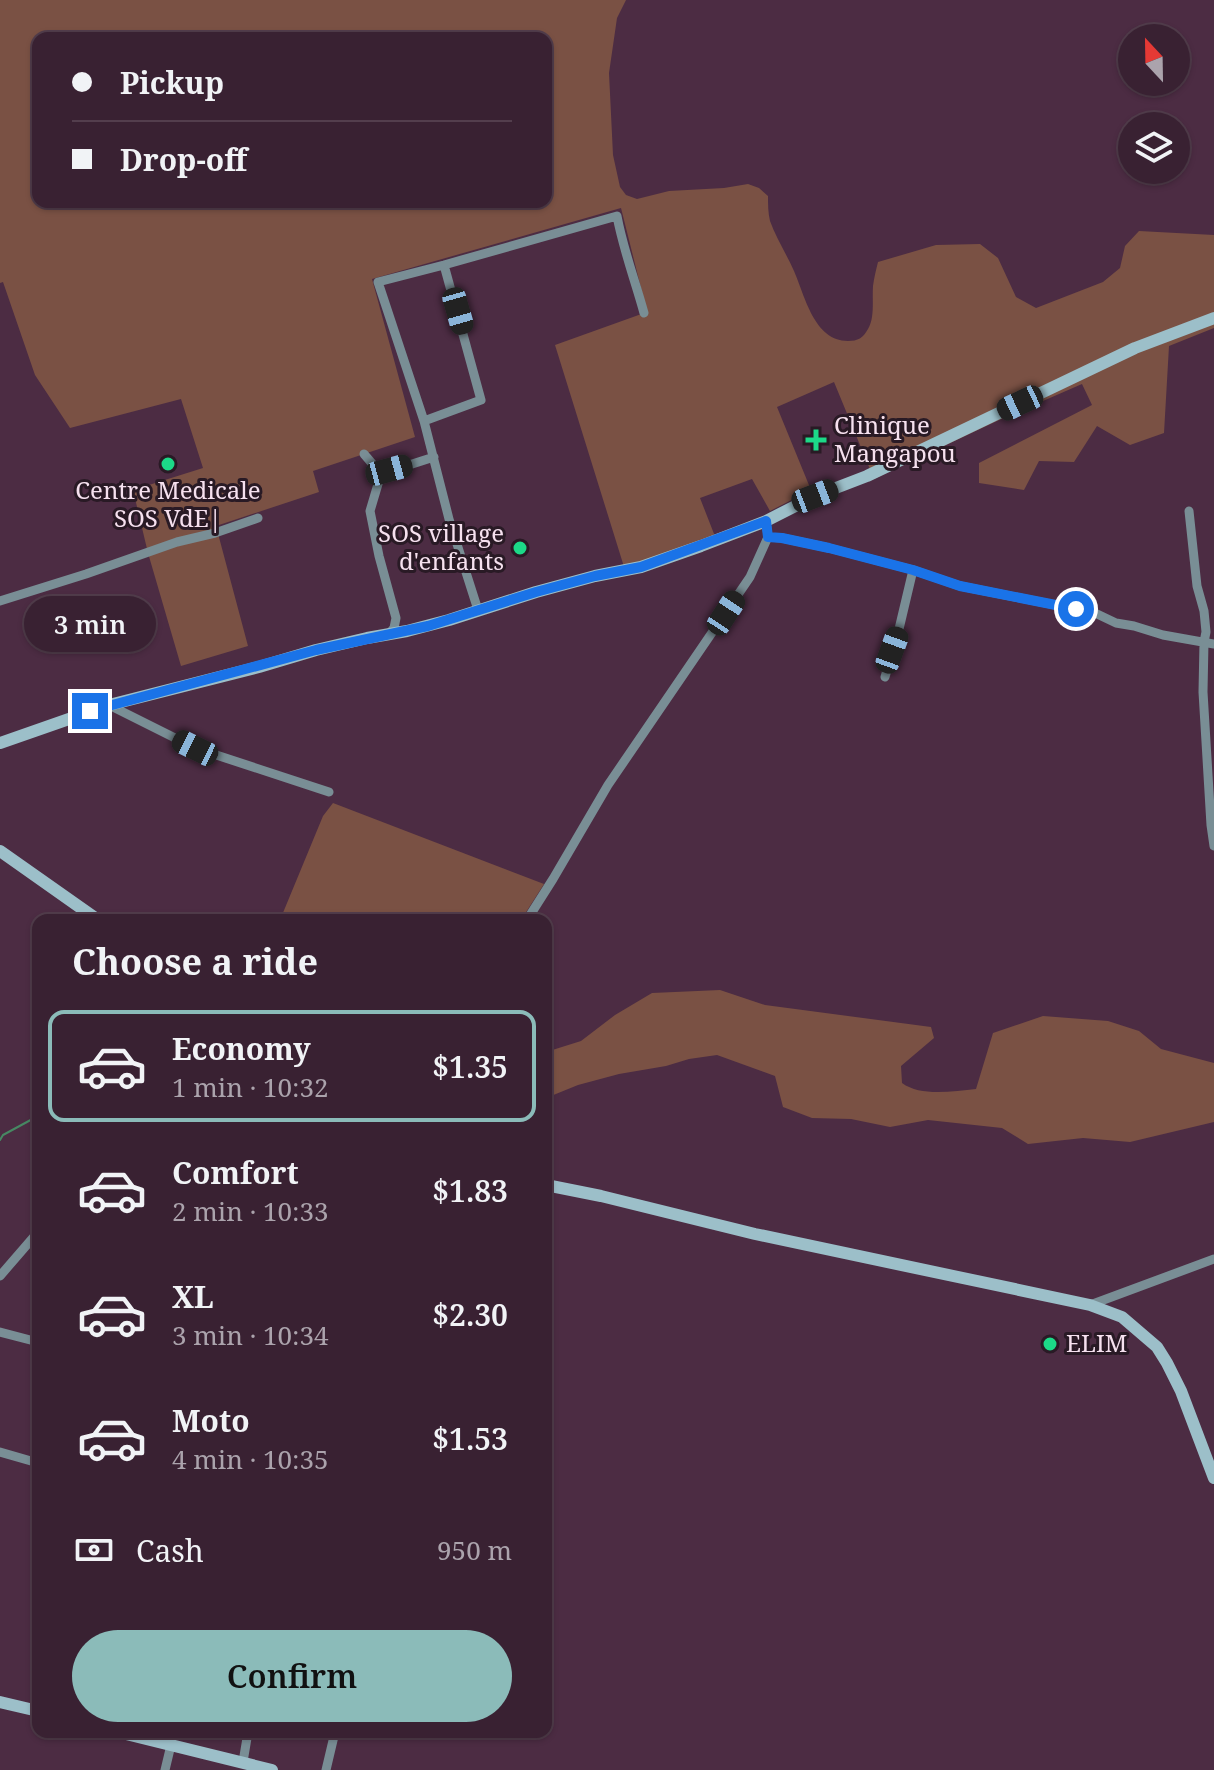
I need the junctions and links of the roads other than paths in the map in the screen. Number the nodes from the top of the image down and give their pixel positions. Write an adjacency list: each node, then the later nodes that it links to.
1 (444, 265): 2 (street); 4 (street); 4 (street)
2 (644, 313)
3 (1214, 318): 10 (main road)
4 (424, 421): 6 (street)
5 (364, 454): 7 (street)
6 (434, 457): 7 (street); 14 (street)
7 (381, 474): 15 (street)
8 (1189, 511): 16 (street)
9 (258, 518): 13 (street)
10 (766, 521): 11 (street); 14 (main road)
11 (768, 537): 12 (street); 24 (street)
12 (913, 570): 16 (street); 17 (street)
13 (0, 601)
14 (478, 610): 15 (main road)
15 (388, 635): 18 (main road)
16 (1209, 643): 21 (street)
17 (885, 677)
18 (109, 705): 19 (main road); 20 (street)
19 (0, 743)
20 (329, 792)
21 (1214, 846)
22 (0, 851): 23 (main road)
23 (89, 914)
24 (531, 914)
25 (552, 1186): 29 (main road)
26 (32, 1239): 28 (street)
27 (1214, 1259): 29 (street)
28 (0, 1276)
29 (1090, 1305): 34 (main road)
30 (0, 1332): 31 (street)
31 (32, 1340)
32 (0, 1452): 33 (street)
33 (32, 1461)
34 (1214, 1478)
35 (0, 1702): 36 (main road)
36 (32, 1710)
37 (142, 1738): 40 (main road)
38 (247, 1738): 41 (street)
39 (334, 1738): 44 (street)
40 (171, 1745): 41 (main road); 42 (street)
41 (243, 1762): 43 (main road)
42 (165, 1770)
43 (272, 1770)
44 (326, 1770)

